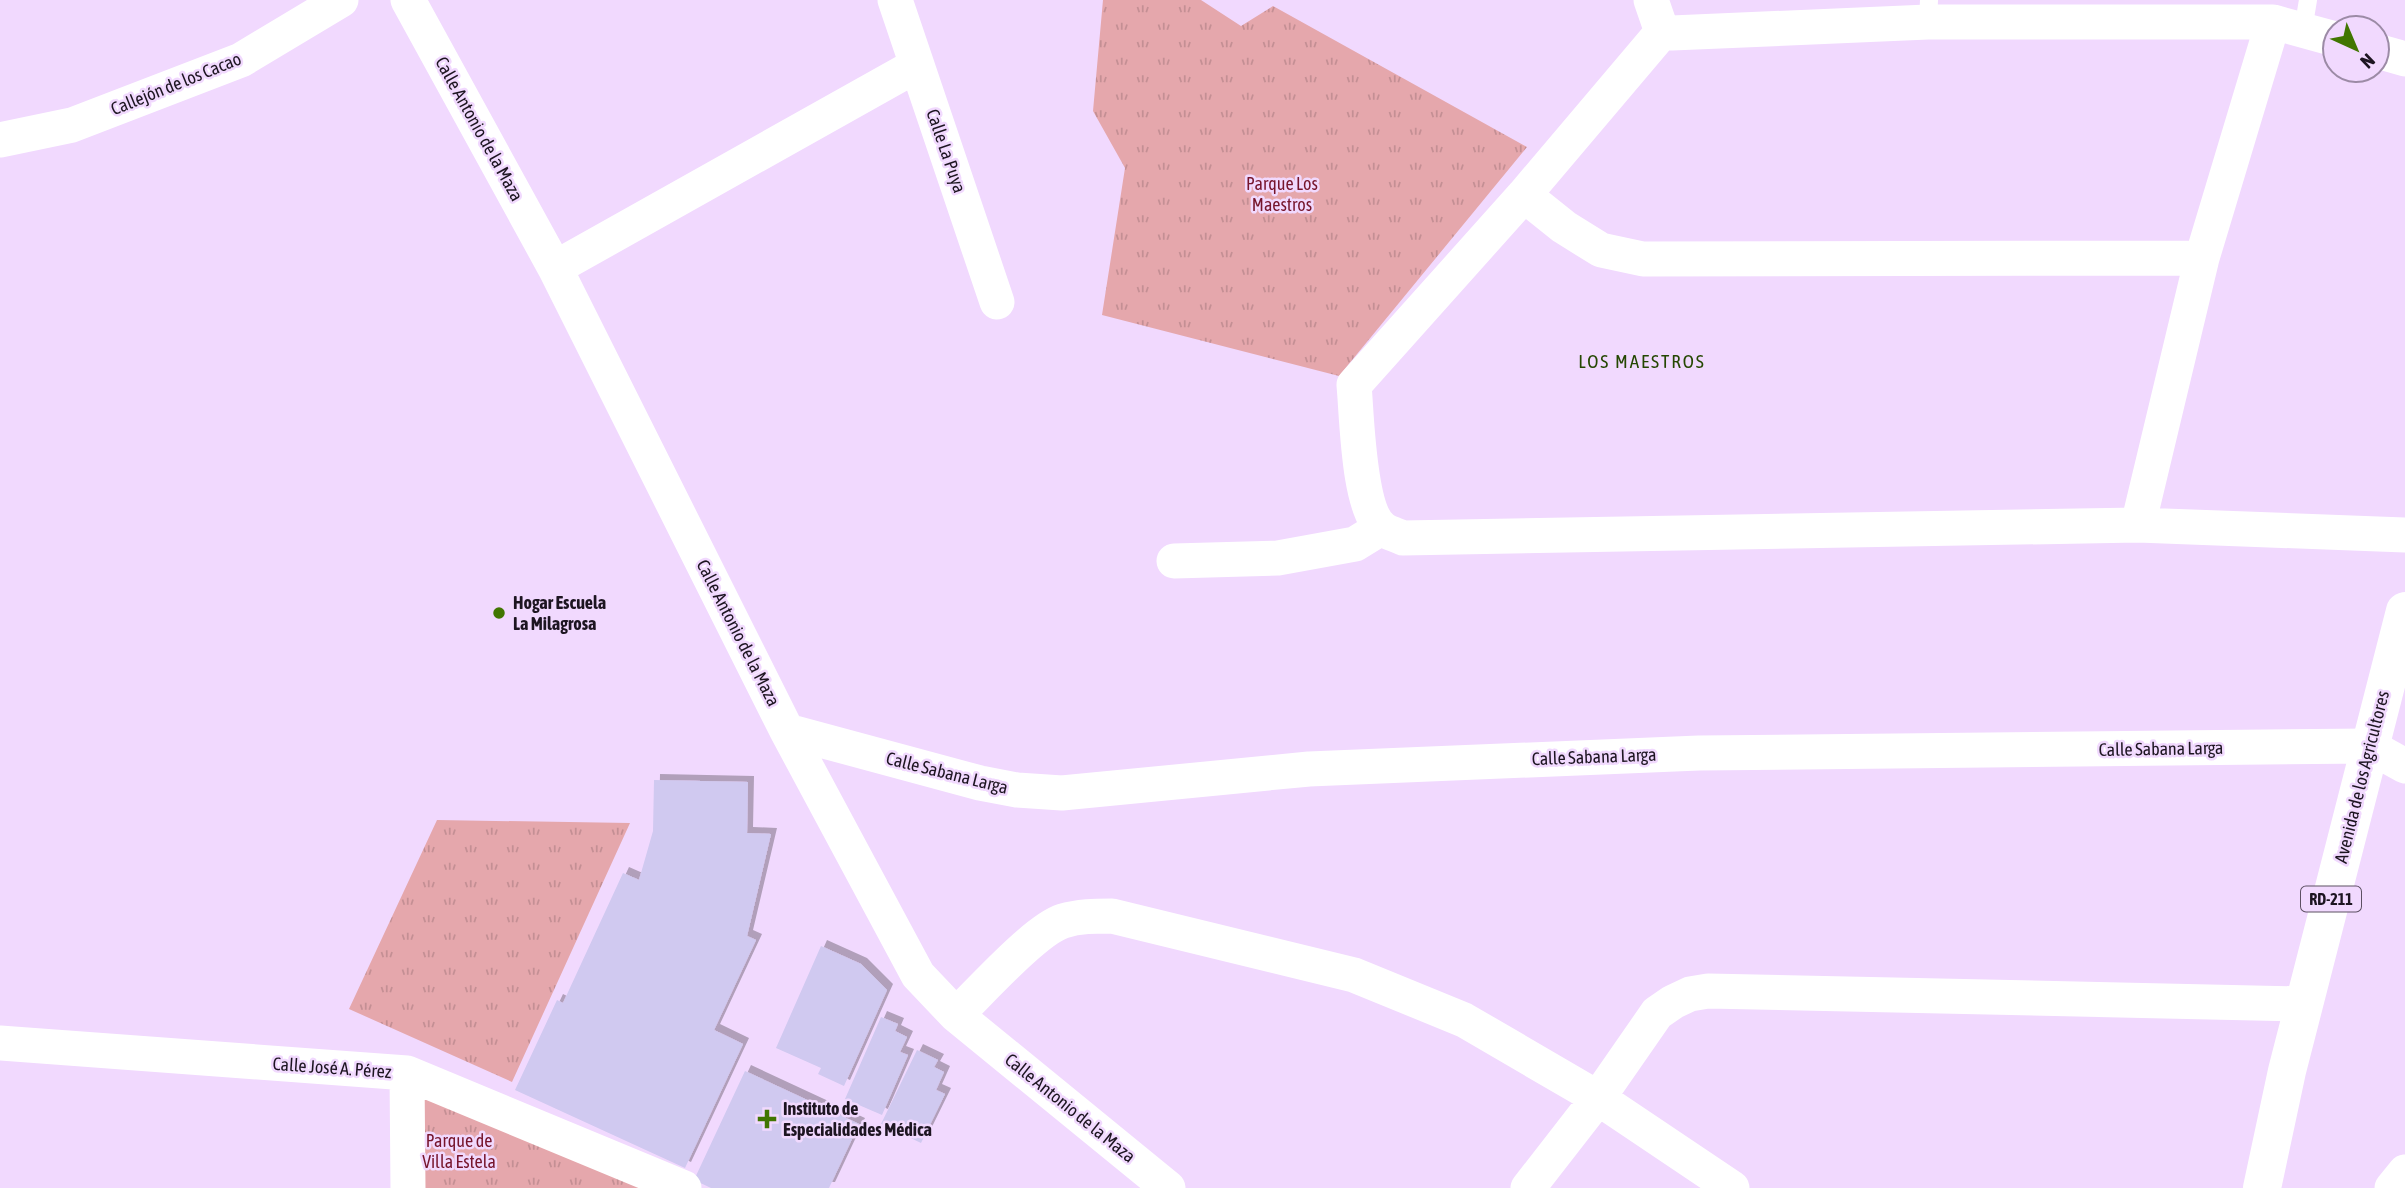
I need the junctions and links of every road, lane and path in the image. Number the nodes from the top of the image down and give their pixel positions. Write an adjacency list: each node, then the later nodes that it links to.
1 (341, 0): 9 (street, Callejón de los Cacao)
2 (408, 0): 12 (street, Calle Antonio de la Maza)
3 (895, 0): 8 (street, Calle La Puya)
4 (1929, 11): 5 (street); 6 (street)
5 (2126, 11): 7 (street)
6 (1656, 16): 10 (street)
7 (2305, 23): 11 (street)
8 (917, 65): 12 (street); 13 (street, Calle La Puya)
9 (0, 140)
10 (1524, 195): 11 (street); 15 (street)
11 (2203, 258): 14 (street)
12 (555, 268): 20 (street, Calle Antonio de la Maza)
13 (997, 302)
14 (2138, 525): 15 (street); 16 (street)
15 (1381, 528): 17 (street)
16 (2405, 535)
17 (1174, 561)
18 (2405, 611): 19 (main road, Avenida de los Agricultores / RD-211)
19 (2393, 702): 21 (main road, Avenida de los Agricultores / RD-211)
20 (788, 731): 21 (street, Calle Sabana Larga); 24 (street, Calle Antonio de la Maza)
21 (2369, 746): 22 (street, Calle Sabana Larga); 23 (main road, Avenida de los Agricultores / RD-211)
22 (2405, 766)
23 (2305, 1004): 27 (street); 34 (main road, Avenida de los Agricultores / RD-211)
24 (956, 1015): 27 (street); 31 (street, Calle Antonio de la Maza)
25 (0, 1042): 26 (street, Calle José A. Pérez)
26 (407, 1073): 29 (street); 30 (street, Calle José A. Pérez)
27 (1598, 1098): 32 (street); 33 (street)
28 (2405, 1172): 35 (street)
29 (408, 1188)
30 (684, 1188)
31 (1168, 1188)
32 (1528, 1188)
33 (1732, 1188)
34 (2262, 1188)
35 (2392, 1188)

